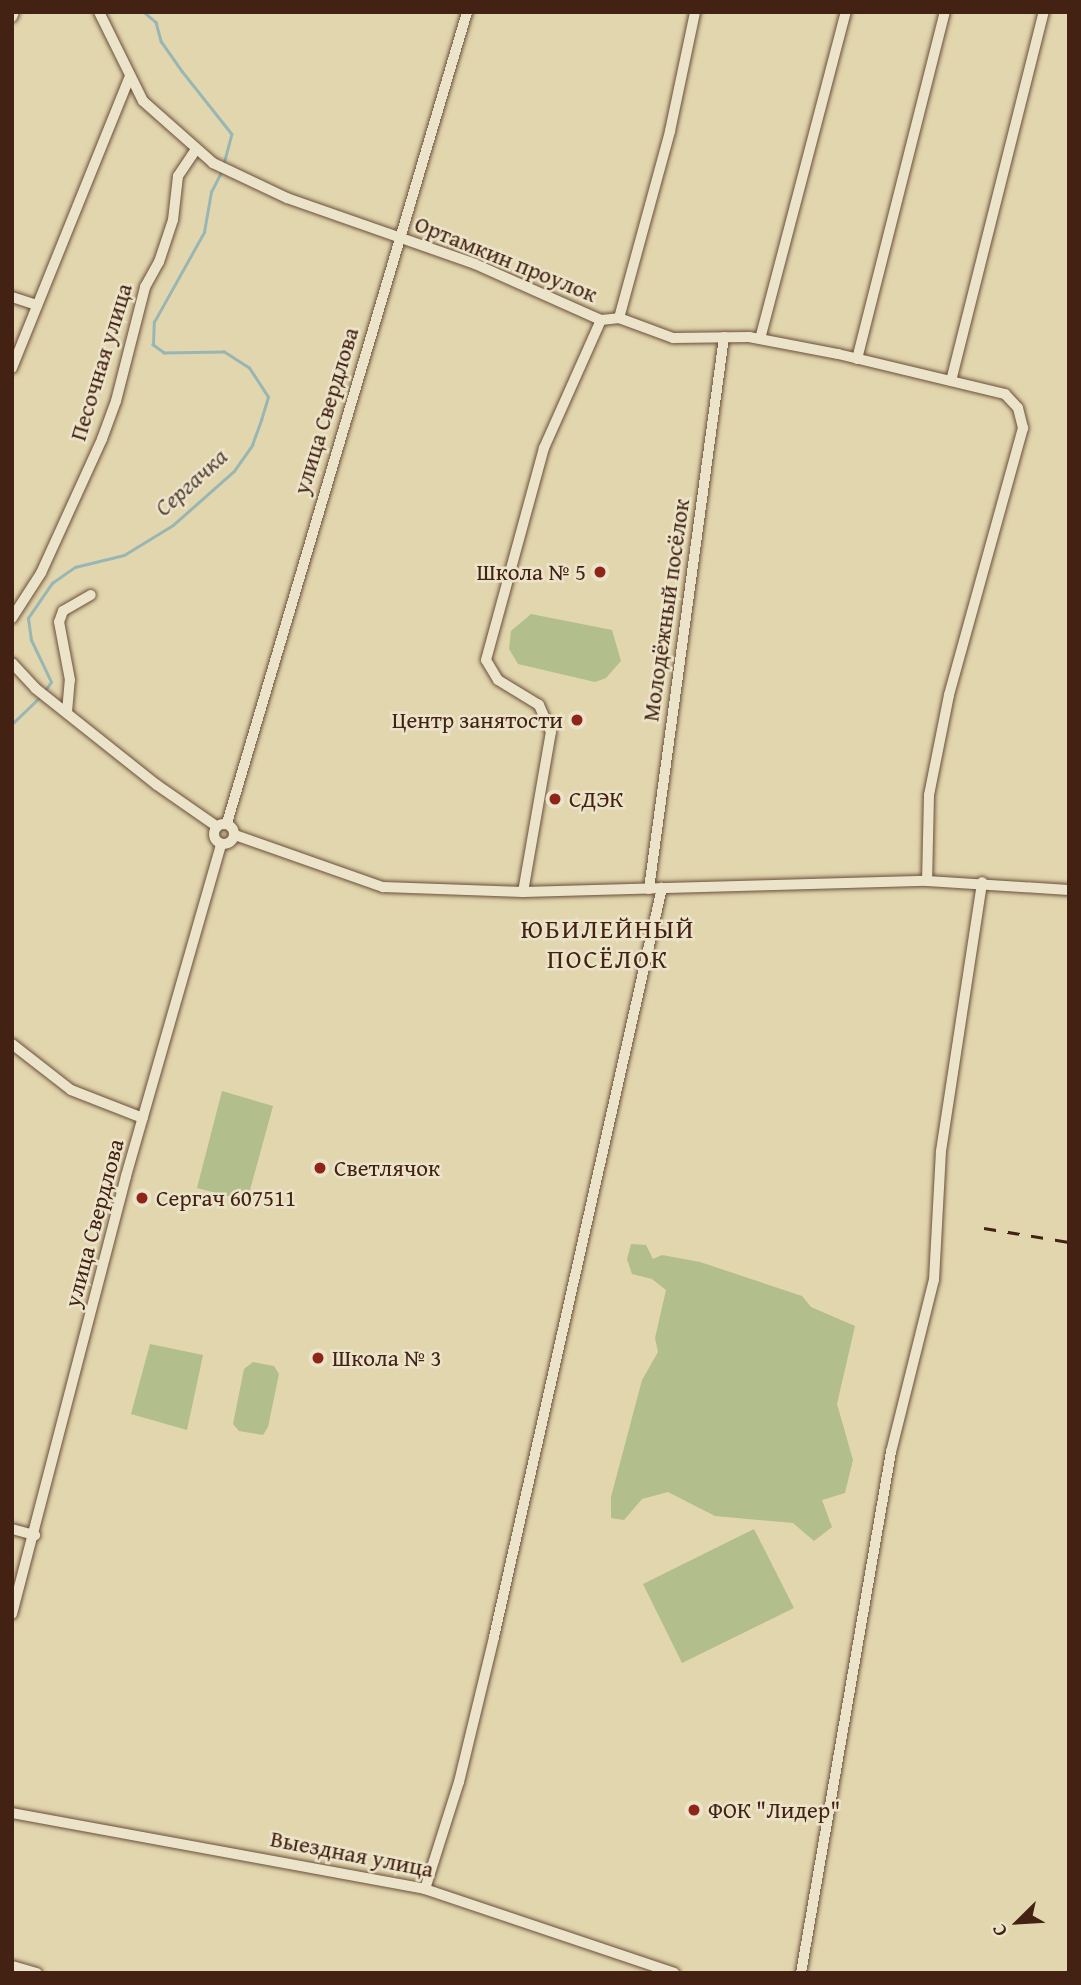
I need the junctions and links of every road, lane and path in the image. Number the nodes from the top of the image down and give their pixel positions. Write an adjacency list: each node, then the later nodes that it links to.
1 (99, 12): 7 (street, Ортамкин проулок)
2 (467, 12): 9 (street, улица Свердлова)
3 (695, 12): 12 (street)
4 (846, 12): 15 (street)
5 (945, 12): 16 (street)
6 (1044, 12): 18 (street)
7 (130, 78): 8 (street, Ортамкин проулок); 11 (street)
8 (195, 151): 9 (street, Ортамкин проулок); 20 (street, Песочная улица)
9 (400, 238): 13 (street, Ортамкин проулок); 23 (street, улица Свердлова)
10 (12, 296): 11 (street)
11 (37, 305): 17 (street)
12 (619, 318): 13 (street, Ортамкин проулок); 14 (street, Ортамкин проулок)
13 (601, 320): 31 (street)
14 (724, 337): 15 (street, Ортамкин проулок); 29 (street, Молодёжный посёлок)
15 (760, 339): 16 (street, Ортамкин проулок)
16 (857, 359): 18 (street, Ортамкин проулок)
17 (12, 368)
18 (951, 381): 26 (street, Ортамкин проулок)
19 (91, 595): 22 (street)
20 (12, 618)
21 (12, 663): 22 (street)
22 (67, 712): 23 (street)
23 (222, 825): 24 (street); 25 (street)
24 (235, 835): 25 (street); 31 (street)
25 (221, 844): 33 (street, улица Свердлова)
26 (927, 881): 27 (street); 28 (street)
27 (982, 882): 30 (street); 42 (street)
28 (662, 888): 29 (street); 38 (street)
29 (649, 889): 31 (street)
30 (1069, 890)
31 (523, 891)
32 (12, 1044): 33 (street)
33 (143, 1118): 35 (street, улица Свердлова)
34 (12, 1529): 35 (street)
35 (35, 1535): 36 (street, улица Свердлова)
36 (12, 1614)
37 (12, 1814): 38 (street, Выездная улица)
38 (425, 1889): 41 (street, Выездная улица)
39 (12, 1966): 40 (street)
40 (37, 1973)
41 (674, 1973)
42 (801, 1973)

